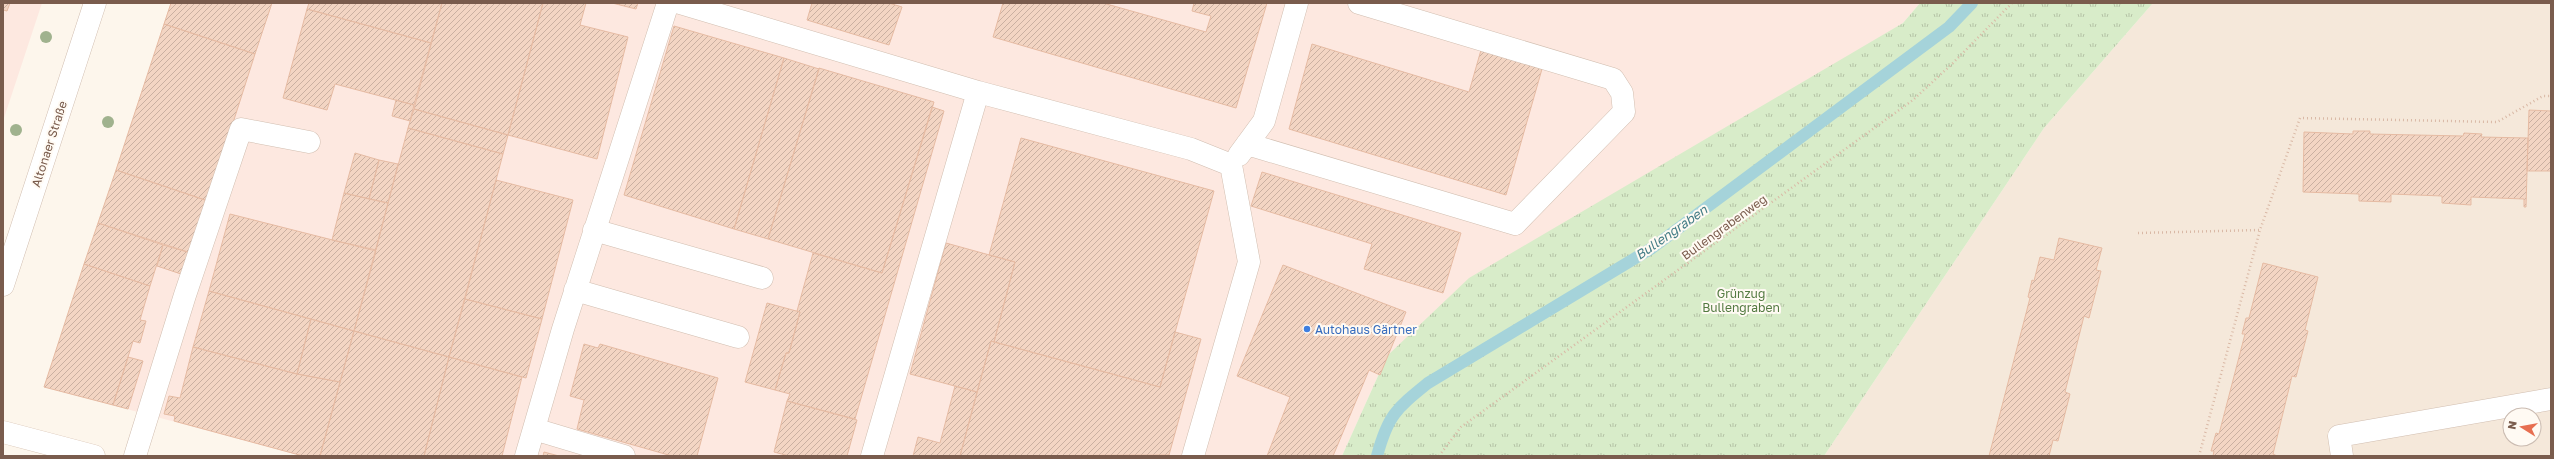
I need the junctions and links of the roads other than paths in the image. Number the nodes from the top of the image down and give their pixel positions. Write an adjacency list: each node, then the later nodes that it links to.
1 (95, 3): 12 (street, Altonaer Straße)
2 (668, 3): 10 (street)
3 (680, 3): 6 (street)
4 (1297, 3): 8 (street)
5 (1359, 3): 8 (street)
6 (978, 92): 9 (street); 22 (street)
7 (310, 142): 19 (street)
8 (1247, 144): 9 (street)
9 (1231, 166): 23 (street)
10 (594, 230): 11 (street); 13 (street)
11 (762, 278)
12 (3, 284)
13 (575, 290): 14 (street); 16 (street)
14 (738, 337)
15 (2551, 399): 24 (street)
16 (534, 429): 20 (street); 21 (street)
17 (3, 432): 18 (street)
18 (94, 456)
19 (135, 456)
20 (526, 456)
21 (624, 456)
22 (872, 456)
23 (1193, 456)
24 (2342, 456)

